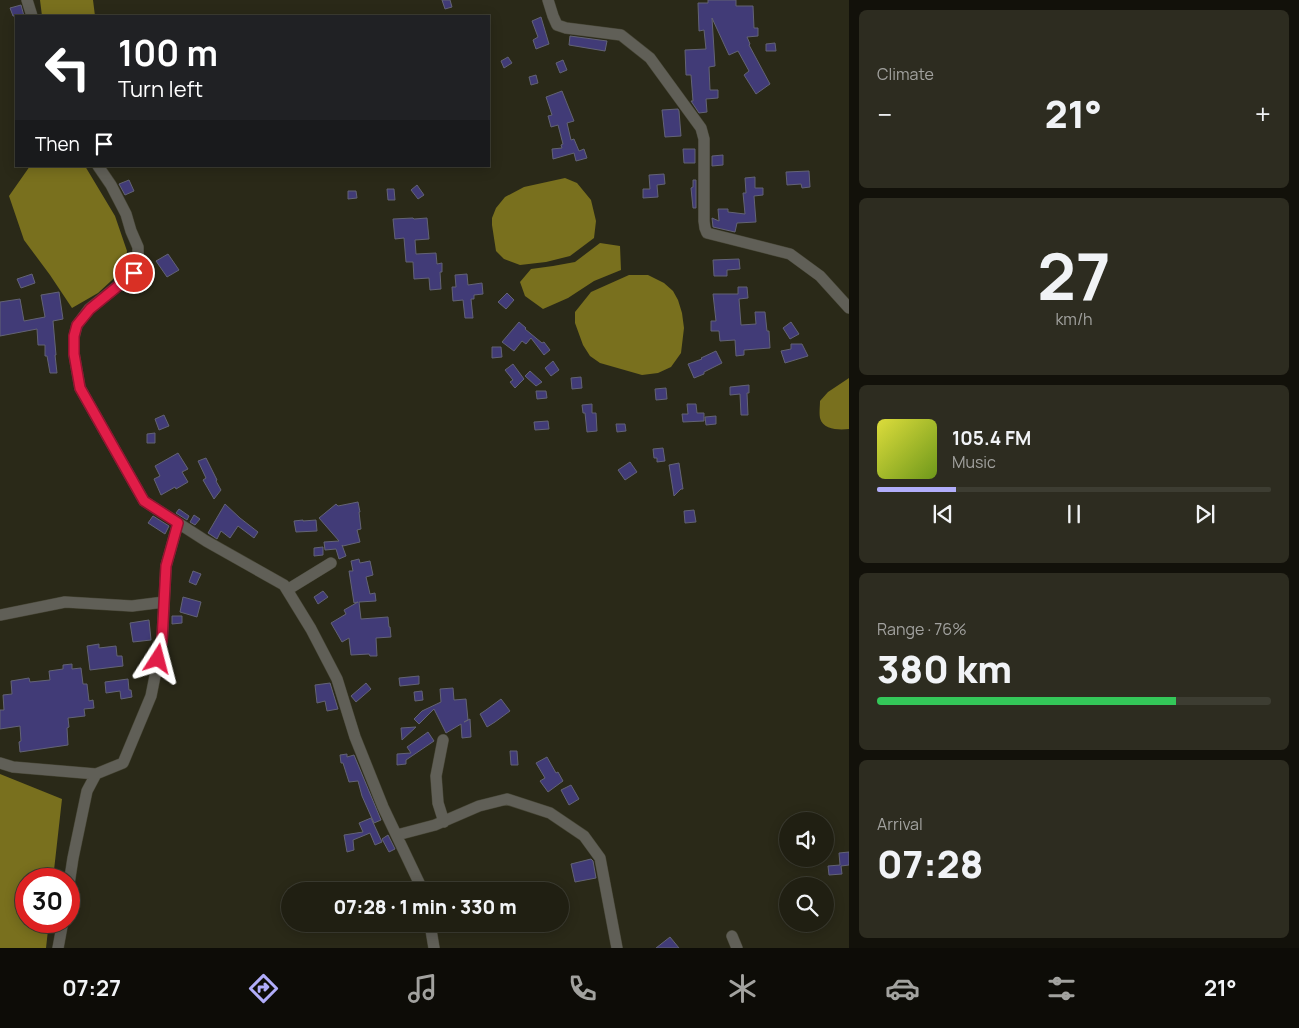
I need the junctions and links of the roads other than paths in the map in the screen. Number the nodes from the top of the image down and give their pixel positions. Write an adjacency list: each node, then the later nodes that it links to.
1 (27, 0): 3 (street)
2 (548, 0): 5 (street)
3 (32, 15)
4 (99, 167): 6 (street)
5 (849, 308)
6 (178, 523): 8 (street); 9 (street)
7 (331, 563): 8 (street)
8 (287, 590): 15 (street)
9 (164, 602): 10 (street); 13 (street)
10 (0, 615)
11 (442, 740): 14 (street)
12 (0, 762): 13 (street)
13 (96, 774): 16 (street)
14 (444, 822): 15 (street); 23 (street)
15 (396, 835): 17 (street)
16 (72, 868)
17 (418, 882)
18 (431, 932): 22 (street)
19 (61, 933): 21 (street)
20 (732, 936): 24 (street)
21 (58, 948)
22 (434, 948)
23 (617, 948)
24 (737, 948)

